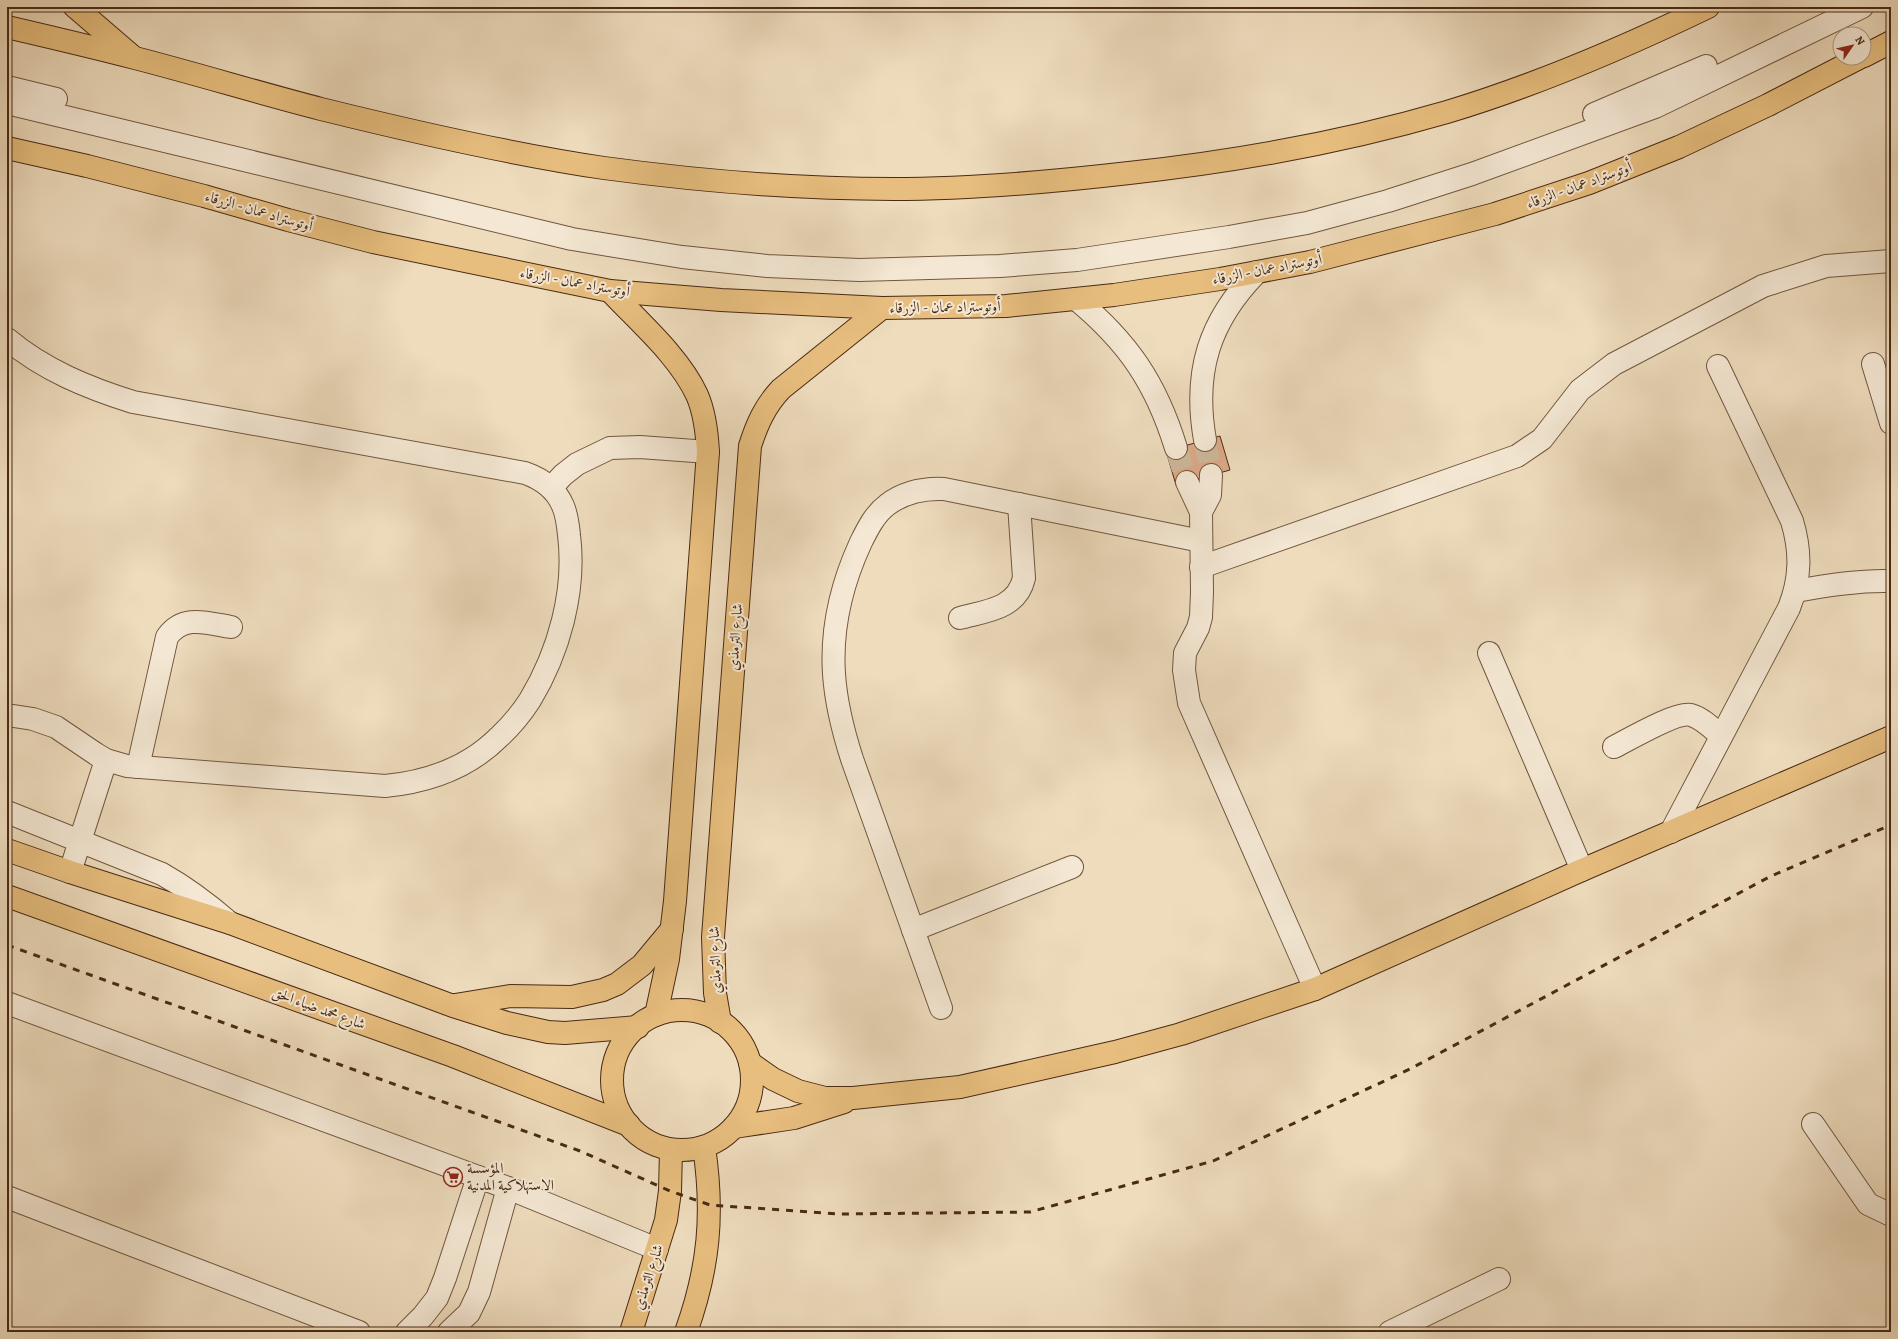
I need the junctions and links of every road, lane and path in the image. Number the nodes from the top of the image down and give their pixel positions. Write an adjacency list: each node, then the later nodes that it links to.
1 (75, 7): 8 (main road)
2 (1708, 7): 8 (main road)
3 (1830, 7): 10 (street)
4 (1862, 7): 11 (street)
5 (7, 27): 8 (main road)
6 (1891, 42): 7 (main road)
7 (1872, 52)
8 (134, 57)
9 (1843, 66): 14 (main road, أوتوستراد عمان - الزرقاء)
10 (7, 87)
11 (7, 103)
12 (7, 148): 15 (main road, أوتوستراد عمان - الزرقاء)
13 (1891, 261): 31 (street)
14 (1258, 272): 16 (main road, أوتوستراد عمان - الزرقاء); 22 (street)
15 (610, 292): 17 (main road, أوتوستراد عمان - الزرقاء); 24 (main road)
16 (1076, 299): 17 (main road, أوتوستراد عمان - الزرقاء); 23 (street)
17 (882, 308): 59 (main road, شارع الترمذي)
18 (7, 339): 27 (street)
19 (1874, 364): 21 (street)
20 (1718, 366): 33 (street)
21 (1891, 423)
22 (1205, 440)
23 (1176, 448)
24 (708, 452): 27 (street); 52 (main road)
25 (1211, 475): 29 (street)
26 (1187, 482): 29 (street)
27 (551, 488): 42 (street)
28 (1019, 504): 30 (street); 34 (street); 53 (street)
29 (1201, 512): 30 (street)
30 (1201, 541): 31 (street)
31 (1201, 567): 54 (street)
32 (1891, 581): 33 (street)
33 (1796, 591): 38 (street)
34 (960, 618)
35 (231, 627): 42 (street)
36 (1489, 653): 48 (street)
37 (7, 715): 41 (street)
38 (1721, 736): 40 (street); 44 (street)
39 (1891, 737): 44 (main road)
40 (1614, 747)
41 (106, 760): 42 (street); 45 (street)
42 (138, 767)
43 (7, 812): 45 (street)
44 (1671, 832): 48 (main road)
45 (80, 841): 49 (street); 51 (street)
46 (7, 850): 49 (main road)
47 (1072, 867): 53 (street)
48 (1582, 870): 54 (main road)
49 (70, 872): 51 (main road)
50 (7, 896): 64 (main road, شارع محمد ضياء الحق)
51 (230, 923): 56 (main road)
52 (672, 929): 56 (main road); 58 (main road)
53 (913, 930): 57 (street)
54 (1315, 989): 62 (main road)
55 (7, 1003): 68 (street)
56 (453, 1006): 60 (main road)
57 (941, 1008)
58 (656, 1015): 59 (main road); 60 (main road)
59 (720, 1022): 61 (main road)
60 (638, 1027): 64 (main road)
61 (750, 1063): 62 (main road); 65 (main road)
62 (853, 1098): 65 (main road)
63 (1813, 1124): 71 (street)
64 (629, 1125): 67 (main road)
65 (734, 1127): 66 (main road)
66 (704, 1147): 67 (main road); 79 (main road)
67 (672, 1150): 72 (main road, شارع الترمذي)
68 (478, 1177): 69 (street); 76 (street)
69 (508, 1188): 72 (street); 77 (street)
70 (7, 1197): 75 (street)
71 (1891, 1216)
72 (657, 1249): 78 (main road, شارع الترمذي)
73 (1499, 1280): 74 (street)
74 (1396, 1331)
75 (359, 1332)
76 (406, 1332)
77 (449, 1332)
78 (631, 1332)
79 (686, 1332)

